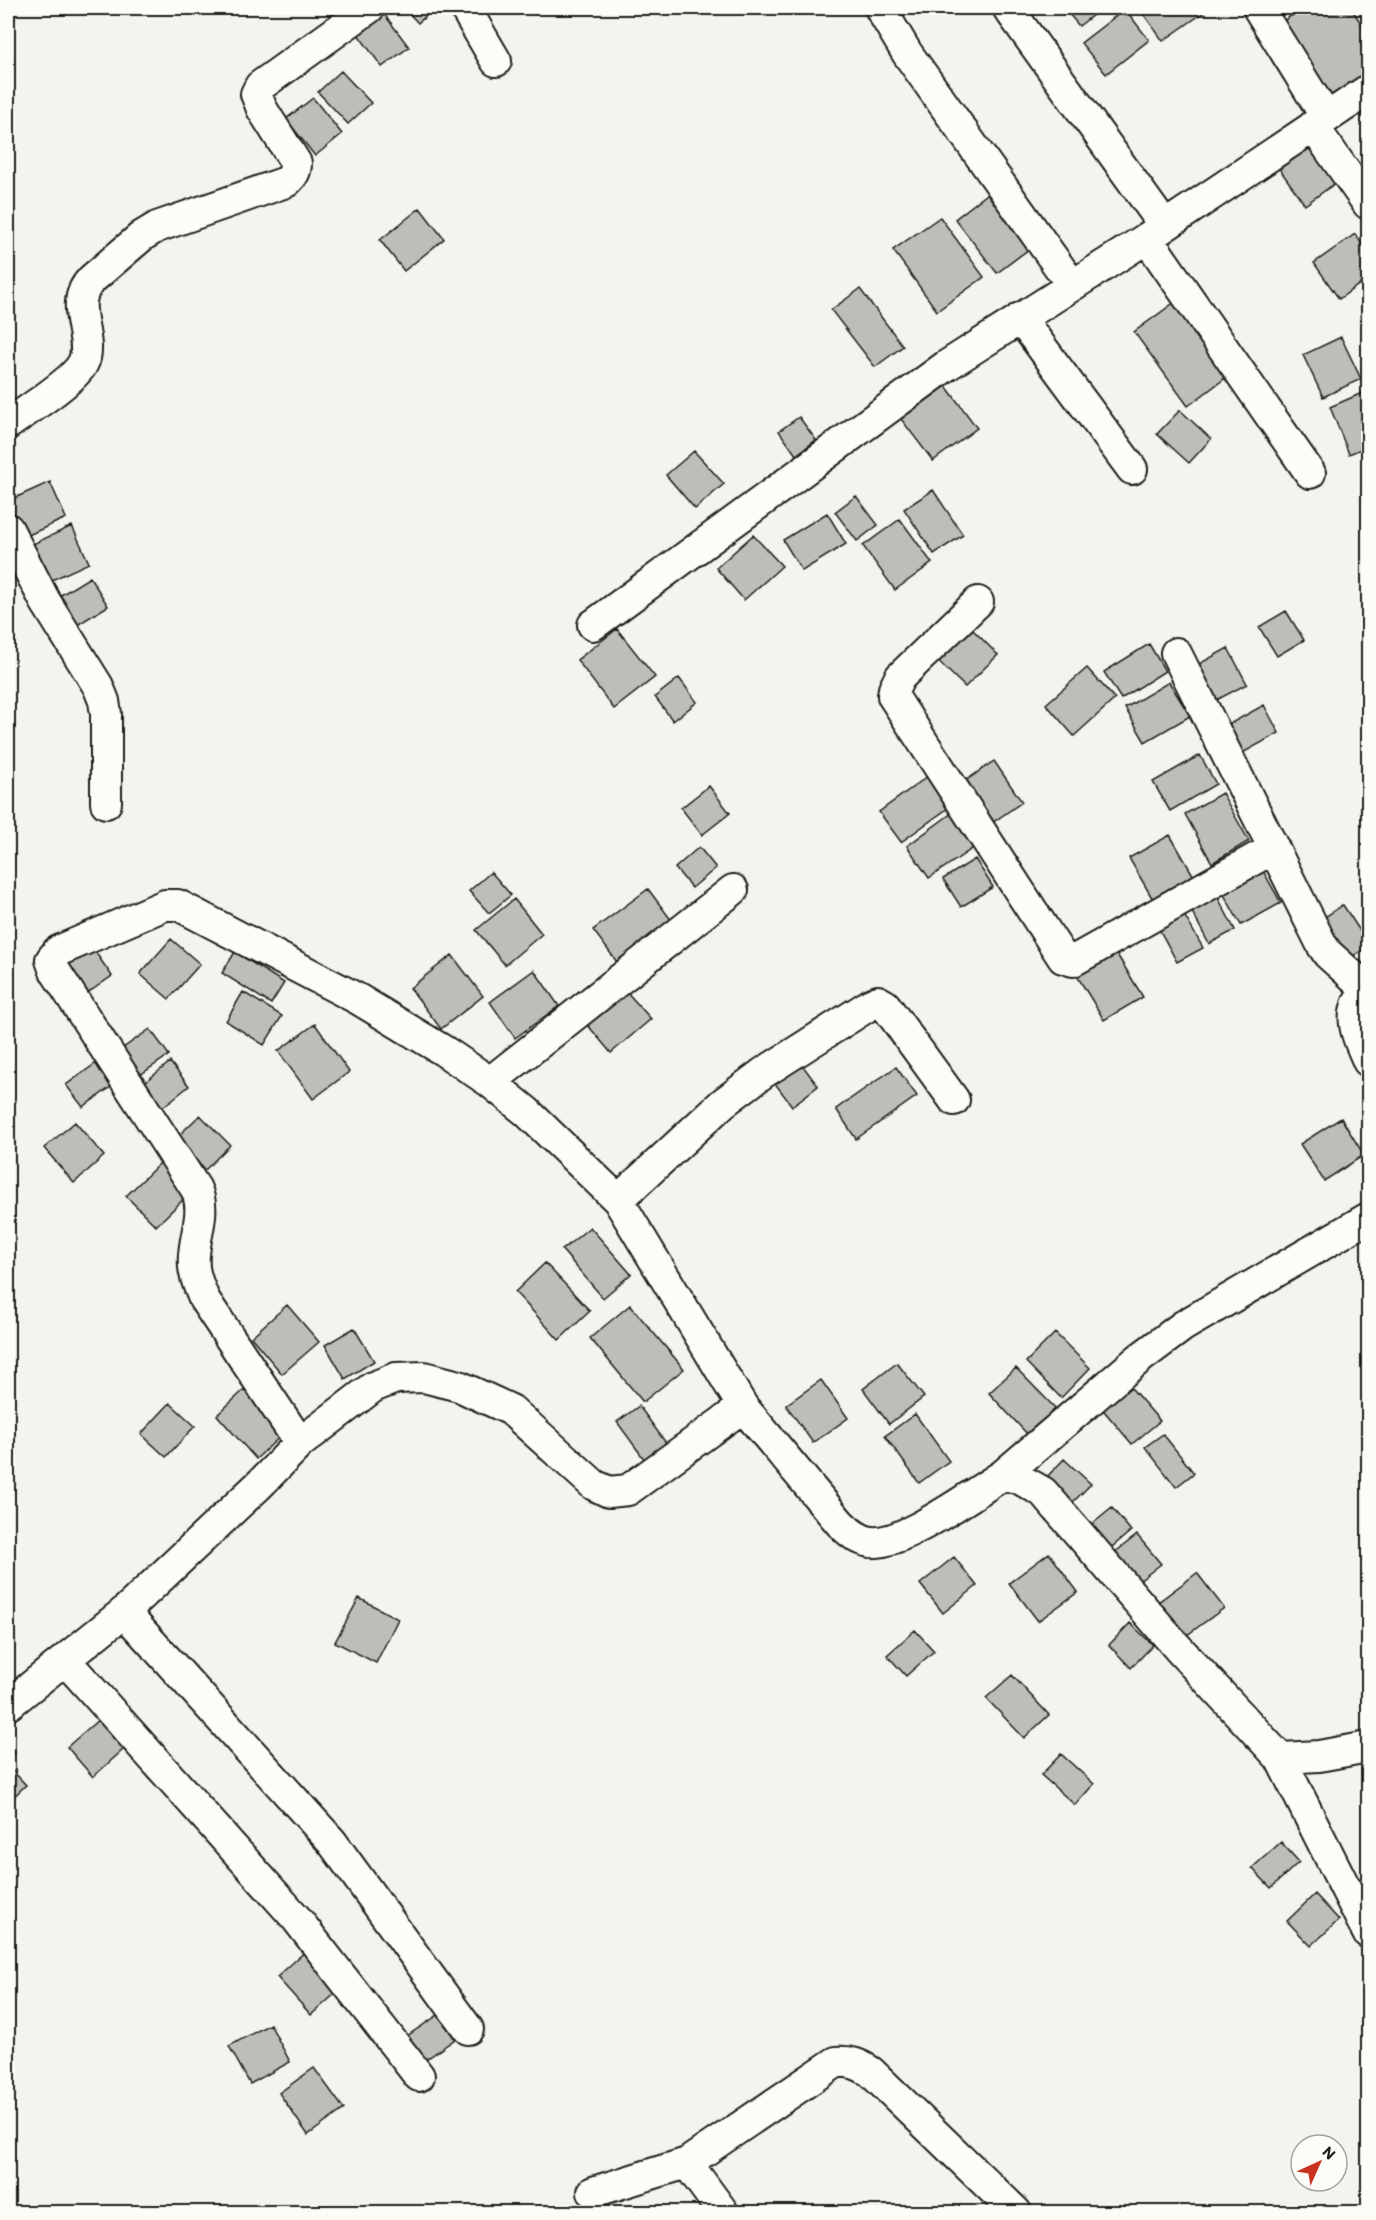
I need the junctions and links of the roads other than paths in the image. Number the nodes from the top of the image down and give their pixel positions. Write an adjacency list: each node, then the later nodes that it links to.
1 (369, 8): 13 (street)
2 (465, 8): 6 (street)
3 (880, 8): 11 (street)
4 (1008, 8): 10 (street)
5 (1258, 8): 8 (street)
6 (496, 61)
7 (1368, 90): 8 (street)
8 (1319, 121): 9 (street); 10 (street)
9 (1368, 204)
10 (1156, 231): 11 (street); 15 (street)
11 (1072, 285): 12 (street)
12 (1020, 318): 14 (street); 18 (street)
13 (8, 424)
14 (1132, 469)
15 (1310, 473)
16 (8, 529): 20 (street)
17 (978, 602): 21 (street)
18 (593, 625)
19 (1176, 653): 21 (street)
20 (106, 803)
21 (1274, 848): 23 (street)
22 (733, 890): 25 (street)
23 (1368, 988): 24 (street)
24 (1368, 1061)
25 (490, 1082): 27 (street); 30 (street)
26 (954, 1100): 27 (street)
27 (618, 1200): 29 (street)
28 (1368, 1218): 31 (street)
29 (743, 1407): 30 (street); 31 (street)
30 (300, 1443): 32 (street)
31 (1003, 1475): 36 (street)
32 (124, 1612): 33 (street); 38 (street)
33 (66, 1661): 34 (street); 39 (street)
34 (8, 1705)
35 (1368, 1747): 36 (street)
36 (1280, 1758): 37 (street)
37 (1368, 1933)
38 (468, 2029)
39 (419, 2076)
40 (687, 2163): 41 (street); 42 (street); 43 (street)
41 (593, 2192)
42 (723, 2212)
43 (1016, 2212)

